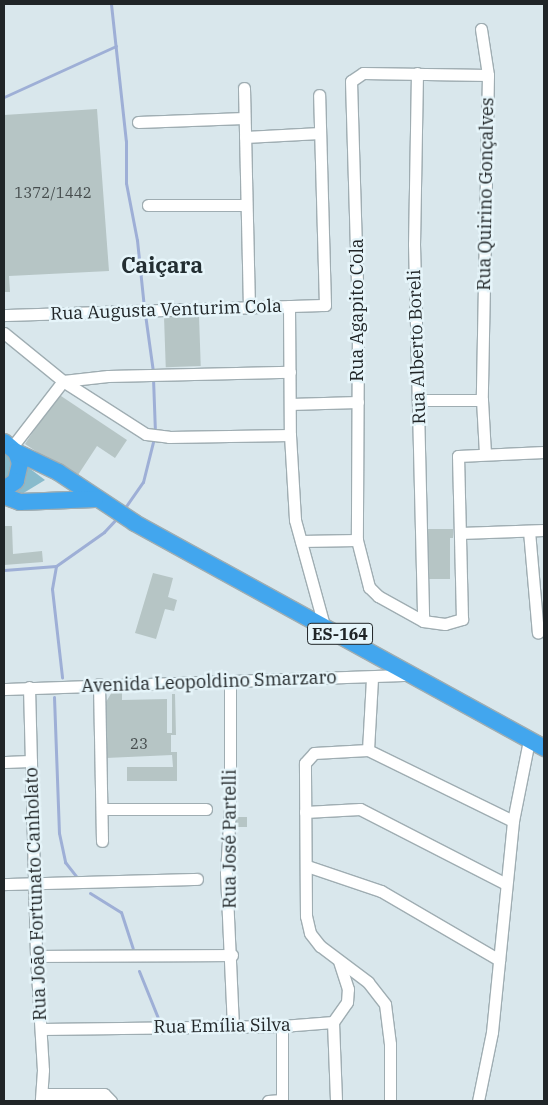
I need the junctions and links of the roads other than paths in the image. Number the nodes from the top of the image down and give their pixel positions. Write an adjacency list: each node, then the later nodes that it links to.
1 (481, 29): 3 (street)
2 (417, 73): 3 (street, Rua Quirino Gonçalves); 4 (street, Rua Quirino Gonçalves); 19 (street, Rua Alberto Boreli)
3 (488, 75): 20 (street, Rua Quirino Gonçalves)
4 (351, 81): 21 (street, Rua Agapito Cola)
5 (244, 88): 7 (street)
6 (320, 95): 9 (street)
7 (244, 118): 8 (street); 10 (street)
8 (138, 122)
9 (320, 133): 10 (street); 13 (street, Rua Augusta Venturim Cola)
10 (245, 137): 12 (street)
11 (148, 205): 12 (street)
12 (246, 205): 14 (street)
13 (289, 306): 14 (street, Rua Augusta Venturim Cola); 17 (street)
14 (249, 307): 15 (street, Rua Augusta Venturim Cola)
15 (4, 315)
16 (4, 333): 18 (street)
17 (290, 372): 18 (street); 22 (street)
18 (63, 381): 23 (street); 24 (street)
19 (418, 400): 20 (street); 35 (street, Rua Alberto Boreli)
20 (482, 400): 26 (street, Rua Quirino Gonçalves)
21 (358, 402): 22 (street); 33 (street, Rua Agapito Cola)
22 (290, 404): 23 (street)
23 (290, 435): 34 (street)
24 (11, 447): 27 (highway); 29 (highway, ES-164)
25 (544, 452): 26 (street)
26 (485, 453): 32 (street)
27 (4, 490)
28 (4, 496): 29 (highway)
29 (95, 499): 36 (highway, ES-164)
30 (544, 530): 31 (street)
31 (529, 531): 32 (street); 37 (street)
32 (460, 533): 35 (street)
33 (358, 540): 34 (street); 35 (street, Rua Agapito Cola)
34 (301, 541): 36 (street)
35 (423, 621)
36 (324, 625): 38 (highway, ES-164)
37 (538, 633)
38 (414, 675): 39 (street, Avenida Leopoldino Smarzaro); 44 (highway, ES-164)
39 (372, 678): 40 (street, Avenida Leopoldino Smarzaro); 46 (street)
40 (230, 681): 41 (street, Avenida Leopoldino Smarzaro); 59 (street, Rua José Partelli)
41 (99, 684): 42 (street, Avenida Leopoldino Smarzaro); 49 (street)
42 (29, 687): 43 (street, Avenida Leopoldino Smarzaro); 47 (street, Rua João Fortunato Canholato)
43 (4, 689)
44 (529, 740): 45 (highway, ES-164); 52 (street)
45 (544, 748)
46 (368, 750): 51 (street); 52 (street)
47 (31, 761): 48 (street); 58 (street, Rua João Fortunato Canholato)
48 (4, 762)
49 (102, 809): 50 (street); 53 (street)
50 (206, 809)
51 (305, 812): 54 (street); 57 (street)
52 (513, 821): 57 (street)
53 (102, 841)
54 (307, 866): 61 (street); 62 (street)
55 (197, 879): 58 (street)
56 (4, 884): 58 (street)
57 (506, 884): 62 (street)
58 (35, 885): 60 (street, Rua João Fortunato Canholato)
59 (232, 955): 60 (street); 65 (street, Rua José Partelli)
60 (36, 956): 66 (street, Rua João Fortunato Canholato)
61 (337, 959): 63 (street); 72 (street)
62 (499, 960): 73 (street)
63 (333, 1022): 64 (street, Rua Emília Silva); 71 (street)
64 (282, 1026): 65 (street, Rua Emília Silva); 70 (street)
65 (233, 1027): 66 (street, Rua Emília Silva)
66 (41, 1029): 67 (street, Rua João Fortunato Canholato)
67 (42, 1098): 68 (street)
68 (107, 1098)
69 (268, 1101): 70 (street)
70 (282, 1101)
71 (336, 1101)
72 (390, 1101)
73 (478, 1101)

